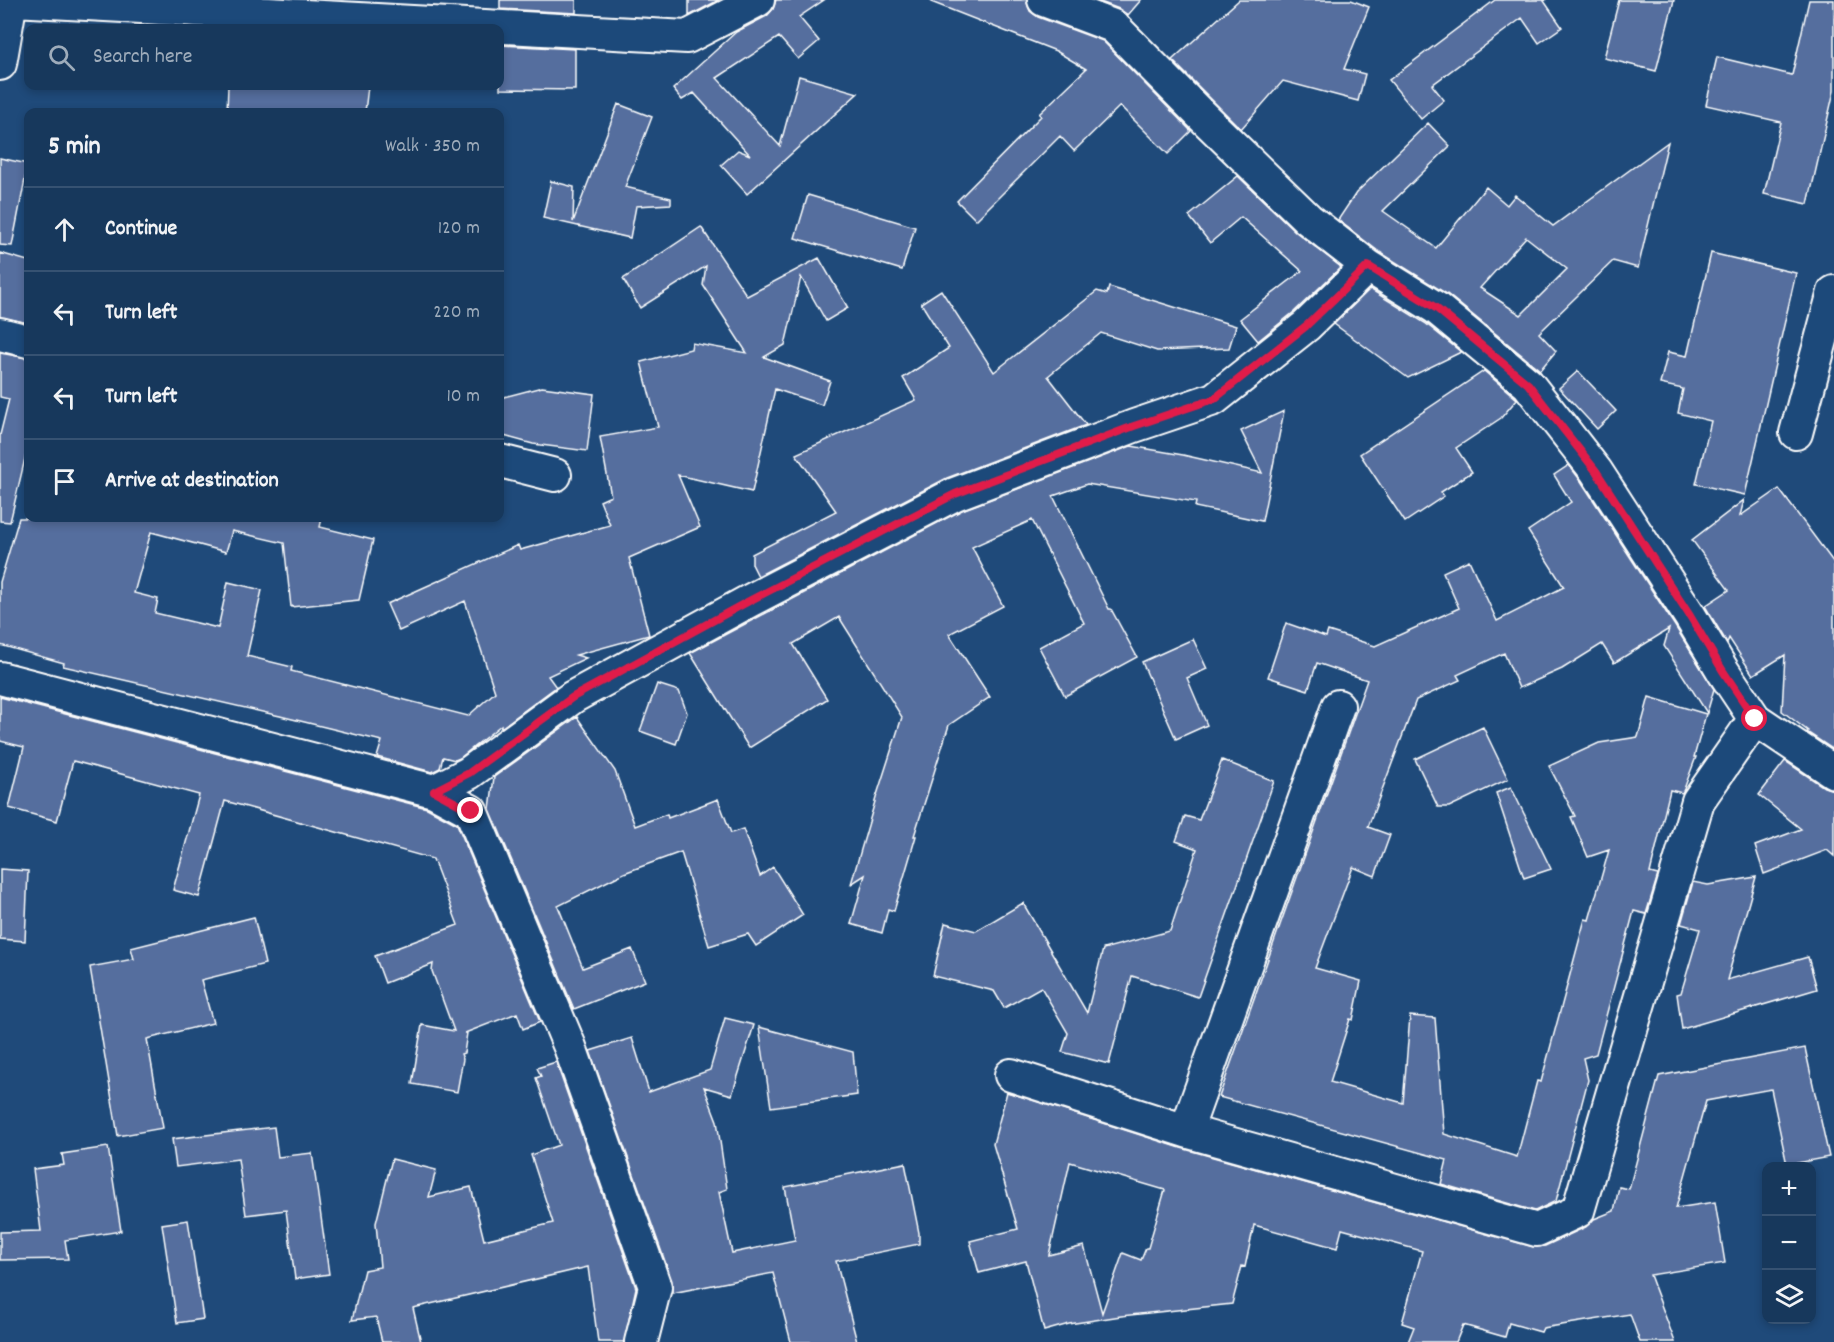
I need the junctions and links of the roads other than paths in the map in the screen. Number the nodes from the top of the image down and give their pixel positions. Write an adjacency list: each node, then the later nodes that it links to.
1 (13, 0): 4 (street); 6 (street)
2 (758, 0): 5 (street)
3 (1044, 0): 7 (street)
4 (450, 24)
5 (504, 27)
6 (0, 64)
7 (1368, 266): 16 (street); 18 (street)
8 (1834, 292): 11 (street)
9 (0, 334): 10 (street)
10 (24, 340)
11 (1796, 433)
12 (504, 462): 13 (street)
13 (555, 475)
14 (0, 678): 18 (street)
15 (1338, 706): 20 (street)
16 (1755, 719): 17 (street); 20 (street)
17 (1834, 772)
18 (434, 791): 21 (street)
19 (1011, 1075): 20 (street)
20 (1186, 1131)
21 (641, 1342)

